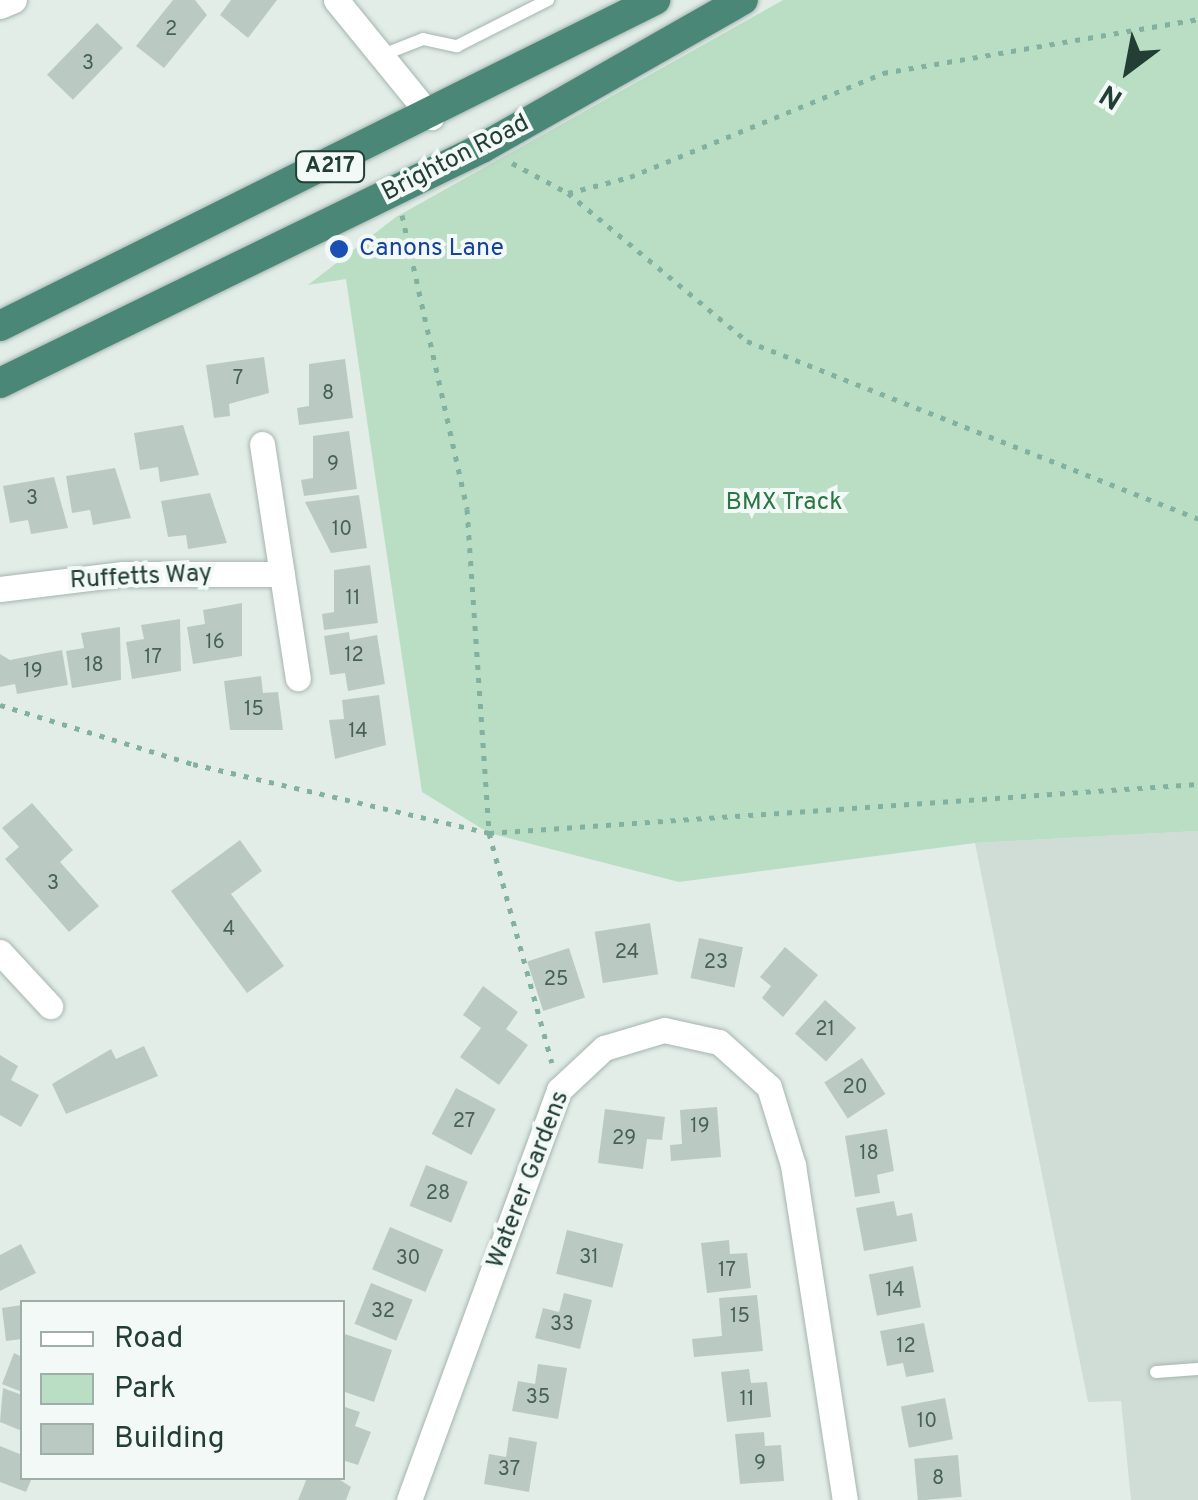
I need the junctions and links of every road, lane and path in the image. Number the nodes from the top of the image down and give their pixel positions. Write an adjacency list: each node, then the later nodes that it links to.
1 (14, 0): 6 (street)
2 (337, 0): 8 (street)
3 (548, 0): 8 (lane)
4 (655, 0): 9 (highway, Brighton Road / A217)
5 (743, 0): 10 (highway, Brighton Road / A217)
6 (0, 6)
7 (1198, 19): 11 (path)
8 (385, 54): 9 (street)
9 (432, 117): 10 (highway); 13 (highway, Brighton Road / A217)
10 (468, 154): 11 (path); 14 (highway, Brighton Road / A217)
11 (568, 192): 16 (path)
12 (399, 201): 22 (path)
13 (0, 326)
14 (0, 383)
15 (262, 444): 17 (street)
16 (1198, 520)
17 (282, 574): 18 (street, Ruffetts Way); 19 (street)
18 (0, 589)
19 (298, 678)
20 (0, 705): 22 (path)
21 (1198, 784): 22 (path)
22 (489, 833): 25 (path)
23 (0, 952): 24 (street)
24 (50, 1006)
25 (559, 1090): 28 (street, Waterer Gardens); 29 (street, Waterer Gardens)
26 (1198, 1369): 27 (lane)
27 (1156, 1372)
28 (409, 1500)
29 (845, 1500)

